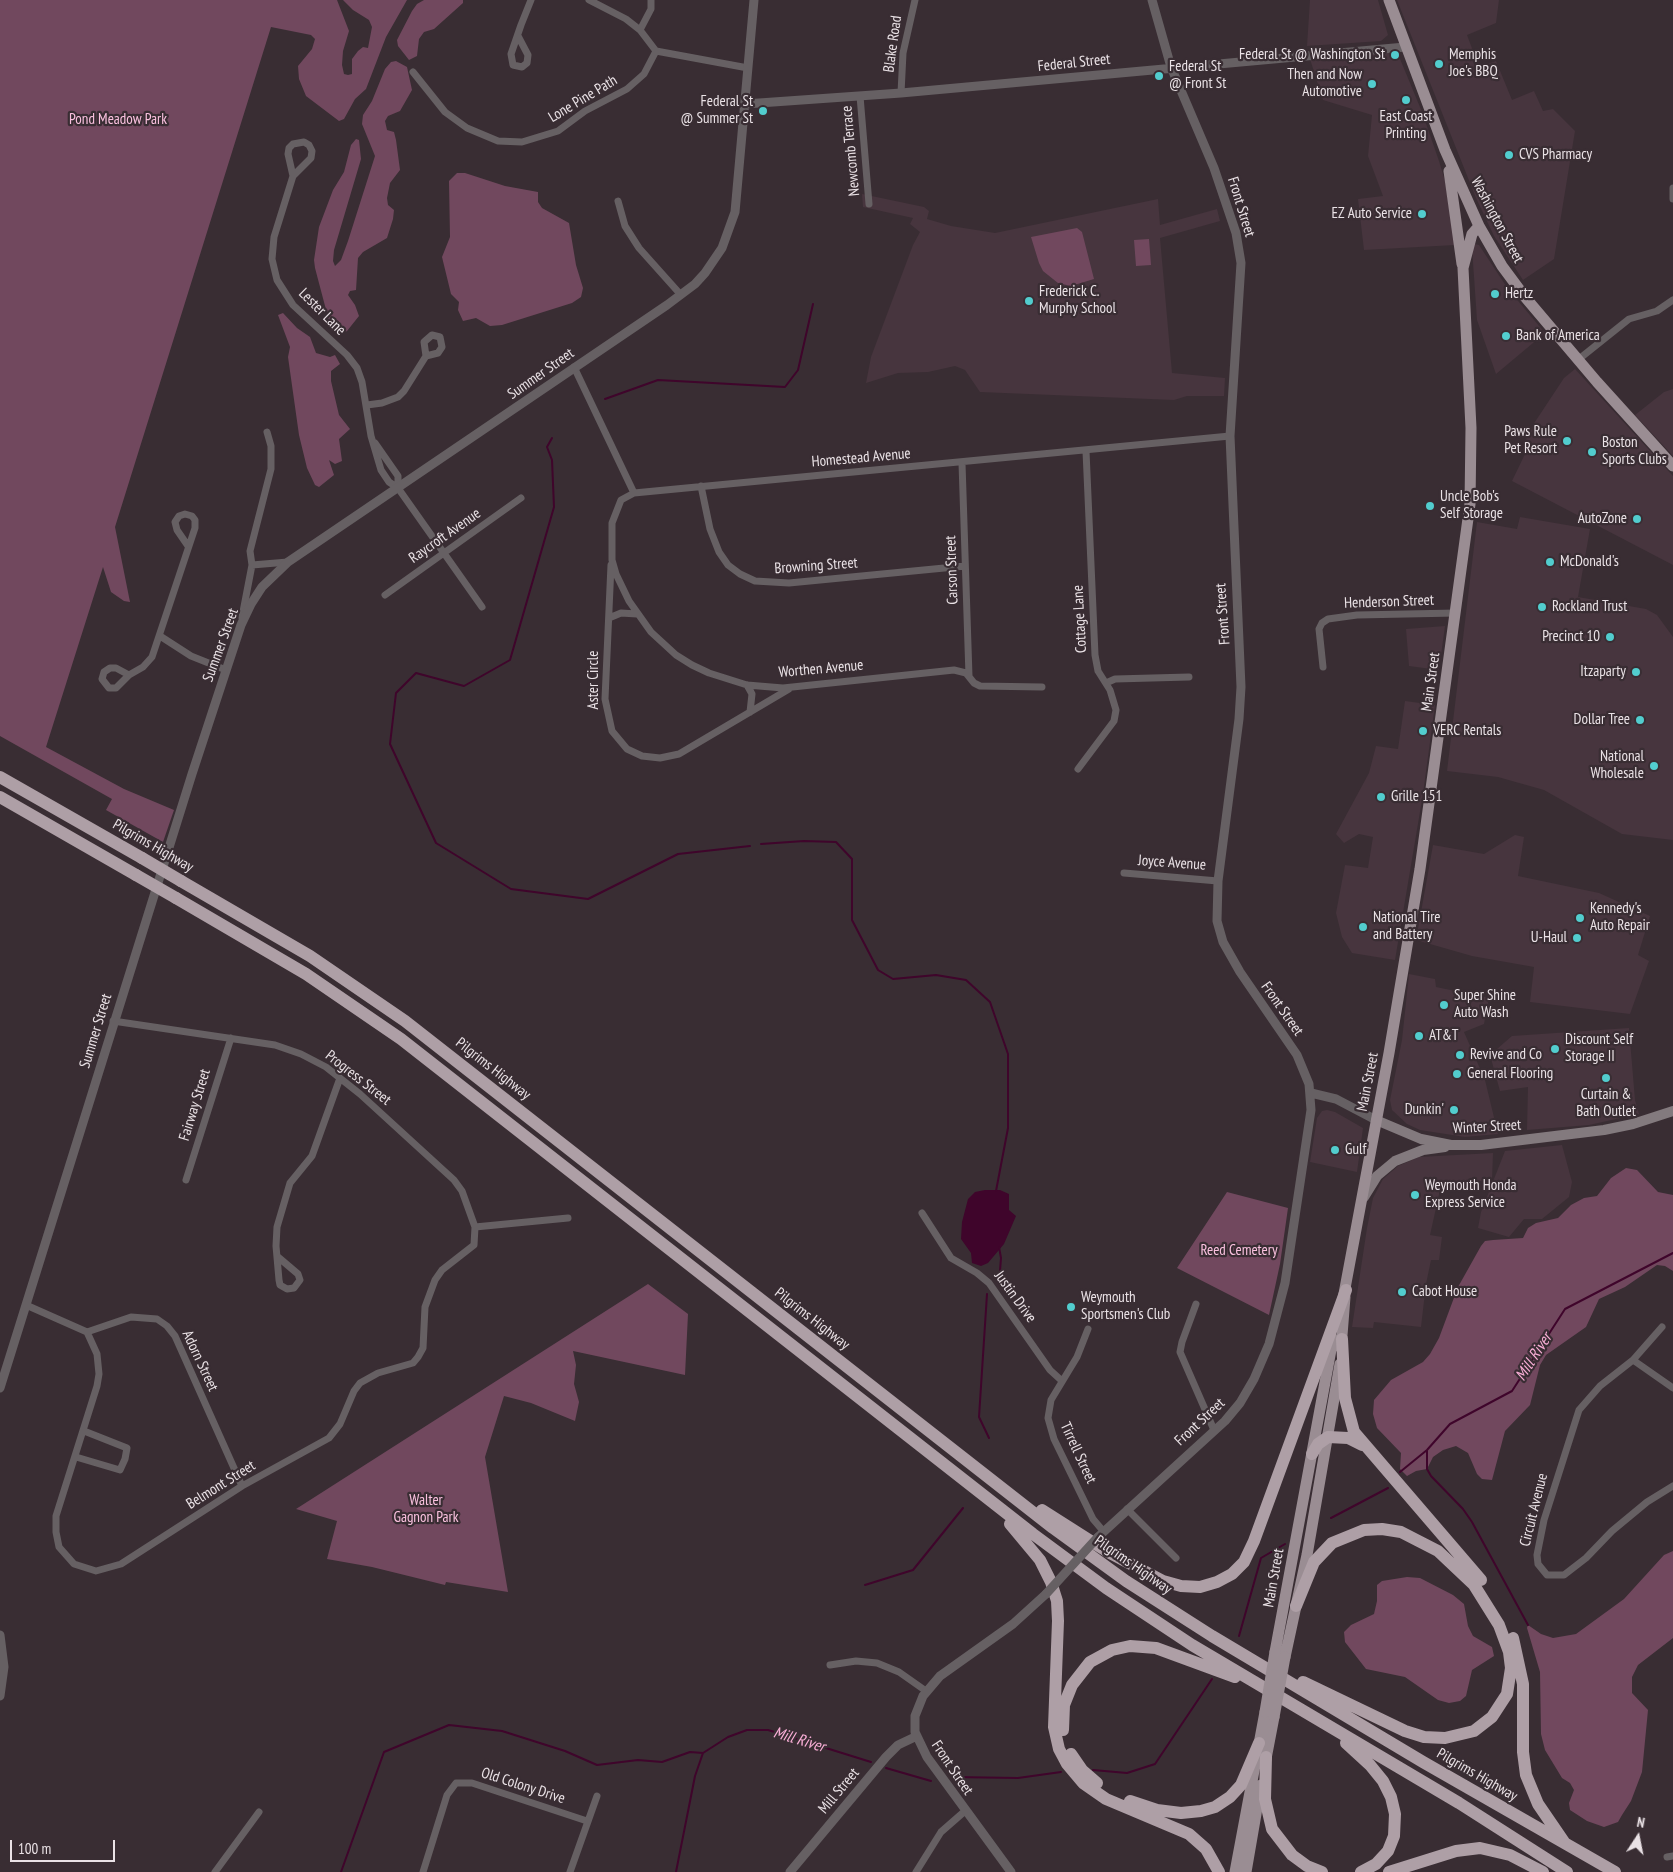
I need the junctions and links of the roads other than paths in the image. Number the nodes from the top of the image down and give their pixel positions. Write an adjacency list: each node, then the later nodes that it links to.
1 (531, 0): 9 (street)
2 (588, 0): 8 (street)
3 (651, 0): 8 (street)
4 (754, 0): 13 (street, Summer Street)
5 (914, 0): 15 (street, Blake Road)
6 (1152, 0): 12 (street, Front Street)
7 (1389, 0): 10 (main road, Washington Street)
8 (640, 30): 11 (street)
9 (518, 36)
10 (1406, 47): 12 (street, Federal Street); 18 (main road, Washington Street)
11 (656, 50): 13 (street); 14 (street, Lone Pine Path)
12 (1171, 67): 15 (street, Federal Street); 34 (street, Front Street)
13 (748, 68): 17 (street, Summer Street)
14 (413, 72)
15 (901, 93): 16 (street, Federal Street)
16 (860, 96): 17 (street, Federal Street); 23 (street, Newcomb Terrace)
17 (745, 104): 27 (street, Summer Street)
18 (1445, 150): 24 (main road, Washington Street); 25 (main road)
19 (293, 176): 19 (street, Lester Lane); 32 (street, Lester Lane)
20 (1673, 188): 21 (street)
21 (1673, 199)
22 (618, 201): 27 (street)
23 (869, 204)
24 (1478, 223): 25 (main road); 26 (main road, Main Street); 30 (main road, Washington Street)
25 (1458, 244): 26 (main road)
26 (1463, 268): 50 (main road, Main Street)
27 (681, 295): 31 (street, Summer Street)
28 (1673, 300): 30 (street)
29 (426, 356): 32 (street)
30 (1579, 359): 37 (main road, Washington Street)
31 (574, 367): 39 (street, Summer Street); 40 (street)
32 (367, 406): 39 (street, Lester Lane)
33 (267, 432): 46 (street)
34 (1230, 436): 35 (street, Homestead Avenue); 69 (street, Front Street)
35 (1086, 451): 36 (street, Homestead Avenue); 60 (street, Cottage Lane)
36 (962, 463): 38 (street, Homestead Avenue); 47 (street, Carson Street)
37 (1673, 466)
38 (701, 486): 40 (street, Homestead Avenue); 47 (street, Browning Street)
39 (398, 488): 43 (street, Lester Lane); 45 (street, Summer Street)
40 (634, 493): 44 (street, Worthen Avenue)
41 (521, 498): 43 (street, Raycroft Avenue)
42 (188, 546): 54 (street)
43 (445, 553): 48 (street, Raycroft Avenue); 49 (street, Lester Lane)
44 (612, 560): 51 (street, Worthen Avenue); 52 (street, Aster Circle)
45 (288, 562): 46 (street); 53 (street, Summer Street)
46 (252, 565): 53 (street)
47 (965, 566): 58 (street, Carson Street)
48 (385, 595)
49 (482, 607)
50 (1456, 613): 55 (street, Henderson Street); 75 (main road, Main Street)
51 (637, 614): 52 (street); 61 (street, Worthen Avenue)
52 (609, 618): 64 (street, Aster Circle)
53 (241, 625): 56 (street, Summer Street)
54 (160, 636): 56 (street); 57 (street)
55 (1323, 667)
56 (226, 670): 70 (street, Summer Street)
57 (129, 675)
58 (969, 676): 62 (street, Worthen Avenue); 63 (street, Worthen Avenue)
59 (1189, 677): 60 (street)
60 (1106, 683): 65 (street, Cottage Lane)
61 (747, 685): 63 (street, Worthen Avenue); 64 (street)
62 (1042, 687)
63 (790, 688): 64 (street, Aster Circle)
64 (750, 712)
65 (1078, 769)
66 (0, 777): 100 (highway, Pilgrims Highway, bridge)
67 (0, 797): 101 (highway, bridge)
68 (1124, 873): 69 (street, Joyce Avenue)
69 (1218, 881): 73 (street, Front Street)
70 (114, 1021): 71 (street, Progress Street); 85 (street, Summer Street)
71 (231, 1038): 72 (street, Progress Street); 77 (street, Fairway Street)
72 (340, 1078): 81 (street, Progress Street); 82 (street)
73 (1311, 1093): 75 (street, Winter Street); 94 (street, Front Street)
74 (1673, 1110): 76 (main road, Winter Street)
75 (1376, 1120): 76 (main road, Winter Street); 78 (main road, Main Street)
76 (1451, 1145): 78 (main road)
77 (186, 1180)
78 (1362, 1201): 83 (main road, Main Street)
79 (922, 1213): 91 (street, Justin Drive)
80 (568, 1218): 81 (street)
81 (475, 1227): 102 (street, Belmont Street)
82 (278, 1258)
83 (1346, 1290): 89 (main road, Main Street); 98 (main road, Main Street); 100 (highway)
84 (1196, 1304): 94 (street)
85 (26, 1305): 88 (street); 92 (street, Summer Street)
86 (1662, 1327): 90 (street, Circuit Avenue)
87 (1088, 1329): 91 (street, Tirrell Street)
88 (87, 1332): 95 (street, Belmont Street); 102 (street, Adorn Street)
89 (1342, 1340): 96 (main road, Main Street); 97 (highway)
90 (1633, 1360): 93 (street); 103 (street, Circuit Avenue)
91 (1062, 1381): 105 (street, Tirrell Street)
92 (0, 1388)
93 (1673, 1388)
94 (1214, 1430): 104 (street, Front Street)
95 (84, 1431): 99 (street, Belmont Street); 99 (street)
96 (1328, 1438): 97 (highway); 98 (highway); 107 (main road, Main Street)
97 (1369, 1452): 124 (highway)
98 (1312, 1454): 110 (main road, Main Street)
99 (76, 1457): 102 (street, Belmont Street)
100 (962, 1457): 109 (highway, Pilgrims Highway)
101 (951, 1470): 112 (highway); 131 (highway)
102 (242, 1486)
103 (1673, 1486)
104 (1128, 1509): 105 (street, Front Street); 106 (street)
105 (1101, 1535): 113 (street, Front Street, bridge)
106 (1176, 1558)
107 (1296, 1606): 109 (highway); 110 (main road, Main Street)
108 (0, 1634): 114 (street)
109 (1212, 1636): 124 (highway, Pilgrims Highway)
110 (1280, 1655): 116 (main road, Main Street, bridge)
111 (830, 1666): 113 (street)
112 (1258, 1684): 115 (highway); 118 (highway)
113 (926, 1691): 117 (street, Front Street)
114 (0, 1696)
115 (1304, 1711): 135 (highway); 138 (highway)
116 (1269, 1715): 118 (main road, Main Street); 119 (main road, Main Street)
117 (916, 1736): 121 (street, Front Street); 128 (street, Mill Street)
118 (1259, 1743): 132 (main road, Main Street)
119 (1266, 1757): 133 (main road, Main Street); 134 (highway)
120 (597, 1796): 123 (street)
121 (965, 1811): 129 (street); 130 (street, Front Street)
122 (259, 1812): 125 (street)
123 (587, 1821): 126 (street, Old Colony Drive); 127 (street)
124 (1565, 1844): 139 (highway, Pilgrims Highway)
125 (216, 1872)
126 (423, 1872)
127 (570, 1872)
128 (790, 1872)
129 (916, 1872)
130 (1011, 1872)
131 (1219, 1872)
132 (1235, 1872)
133 (1246, 1872)
134 (1322, 1872)
135 (1361, 1872)
136 (1389, 1872): 137 (highway)
137 (1543, 1872)
138 (1567, 1872)
139 (1615, 1872)

